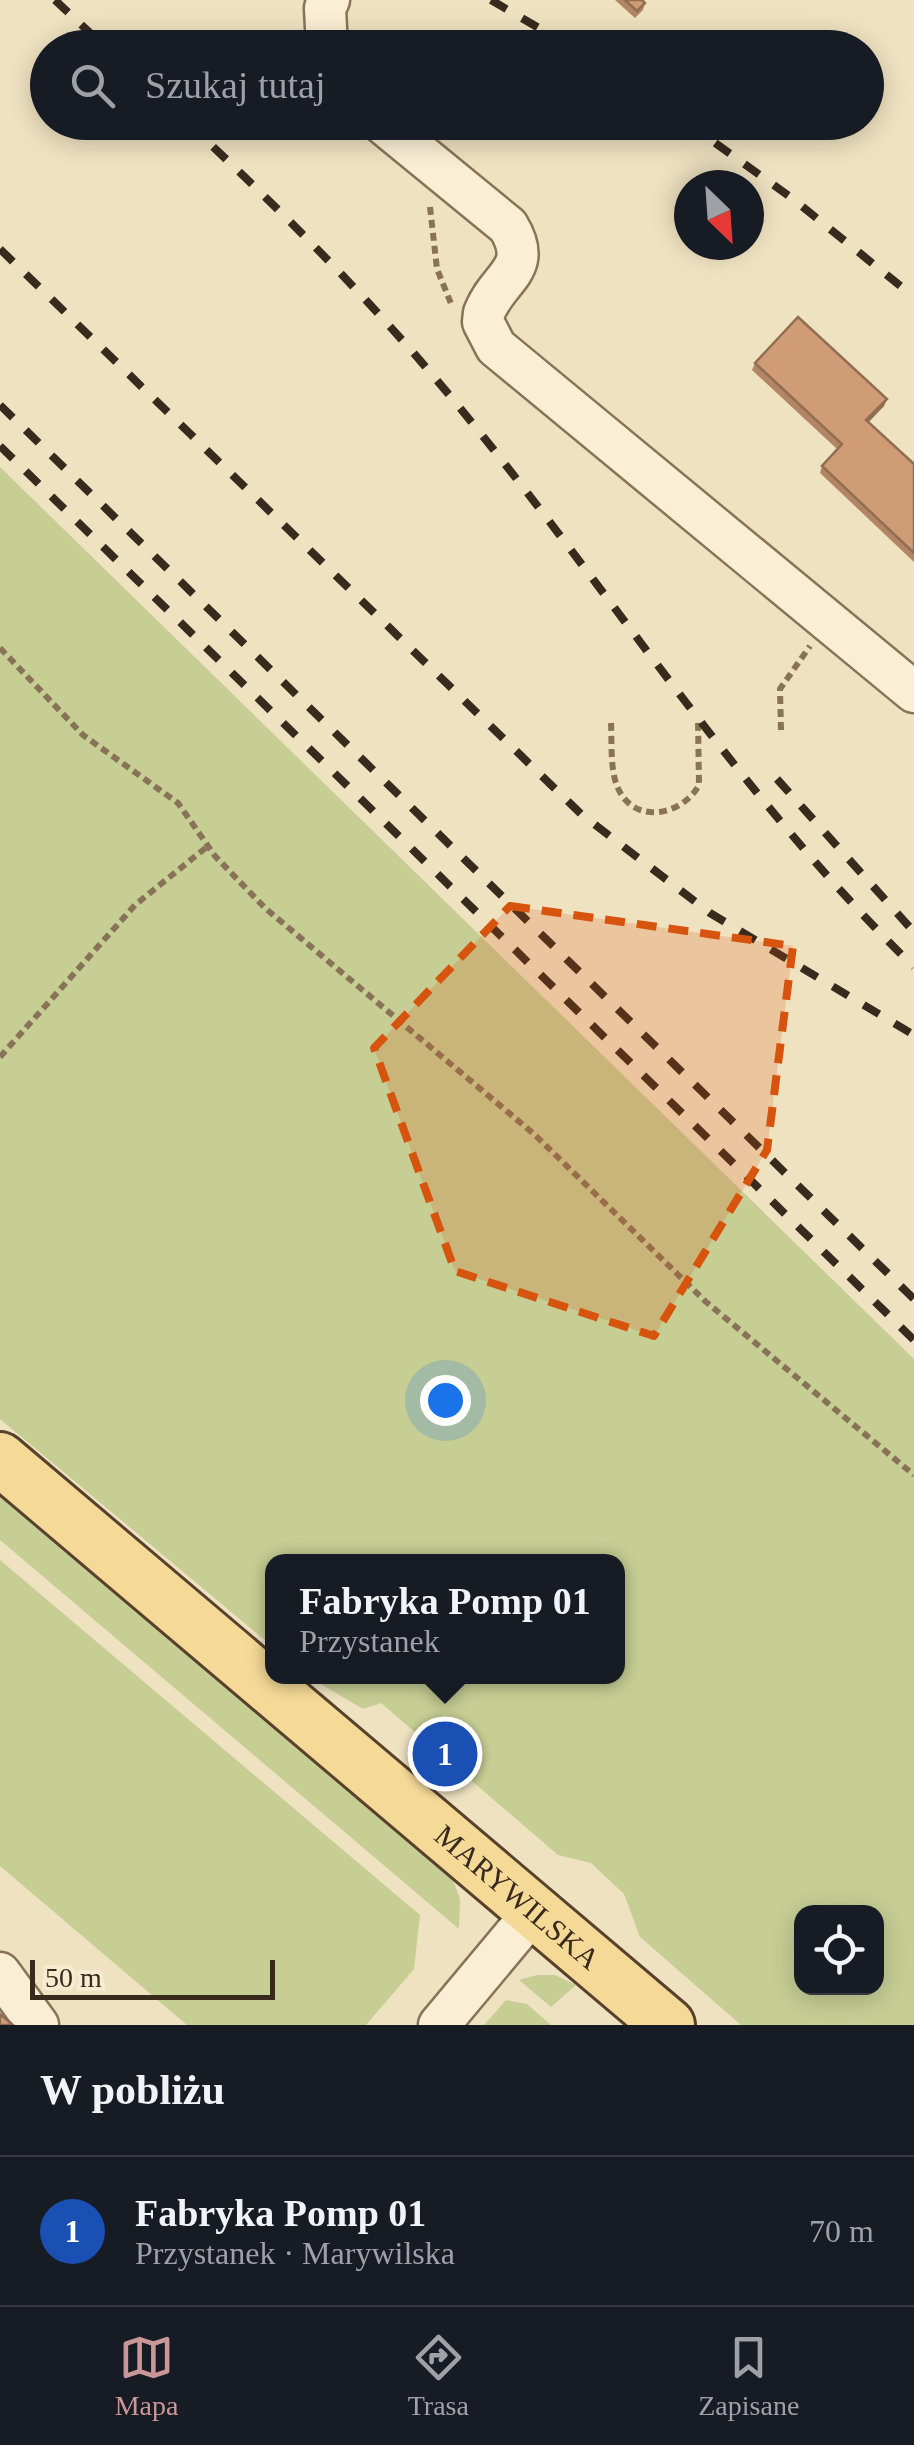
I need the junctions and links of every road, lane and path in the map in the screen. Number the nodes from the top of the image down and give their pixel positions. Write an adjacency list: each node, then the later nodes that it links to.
1 (329, 0): 2 (street)
2 (326, 30)
3 (402, 140): 4 (street)
4 (415, 151): 5 (path); 5 (street)
5 (483, 322): 6 (street)
6 (830, 622): 8 (street); 11 (path)
7 (0, 648): 12 (path)
8 (914, 692)
9 (698, 720): 10 (path)
10 (611, 723)
11 (781, 730)
12 (208, 846): 13 (path); 15 (path)
13 (0, 1058)
14 (0, 1459): 16 (main road, MARYWILSKA)
15 (914, 1475)
16 (265, 1683)
17 (266, 1684): 18 (main road, MARYWILSKA)
18 (534, 1910): 21 (street); 22 (main road, MARYWILSKA)
19 (0, 1974): 20 (street)
20 (38, 2025)
21 (438, 2025)
22 (668, 2025)

